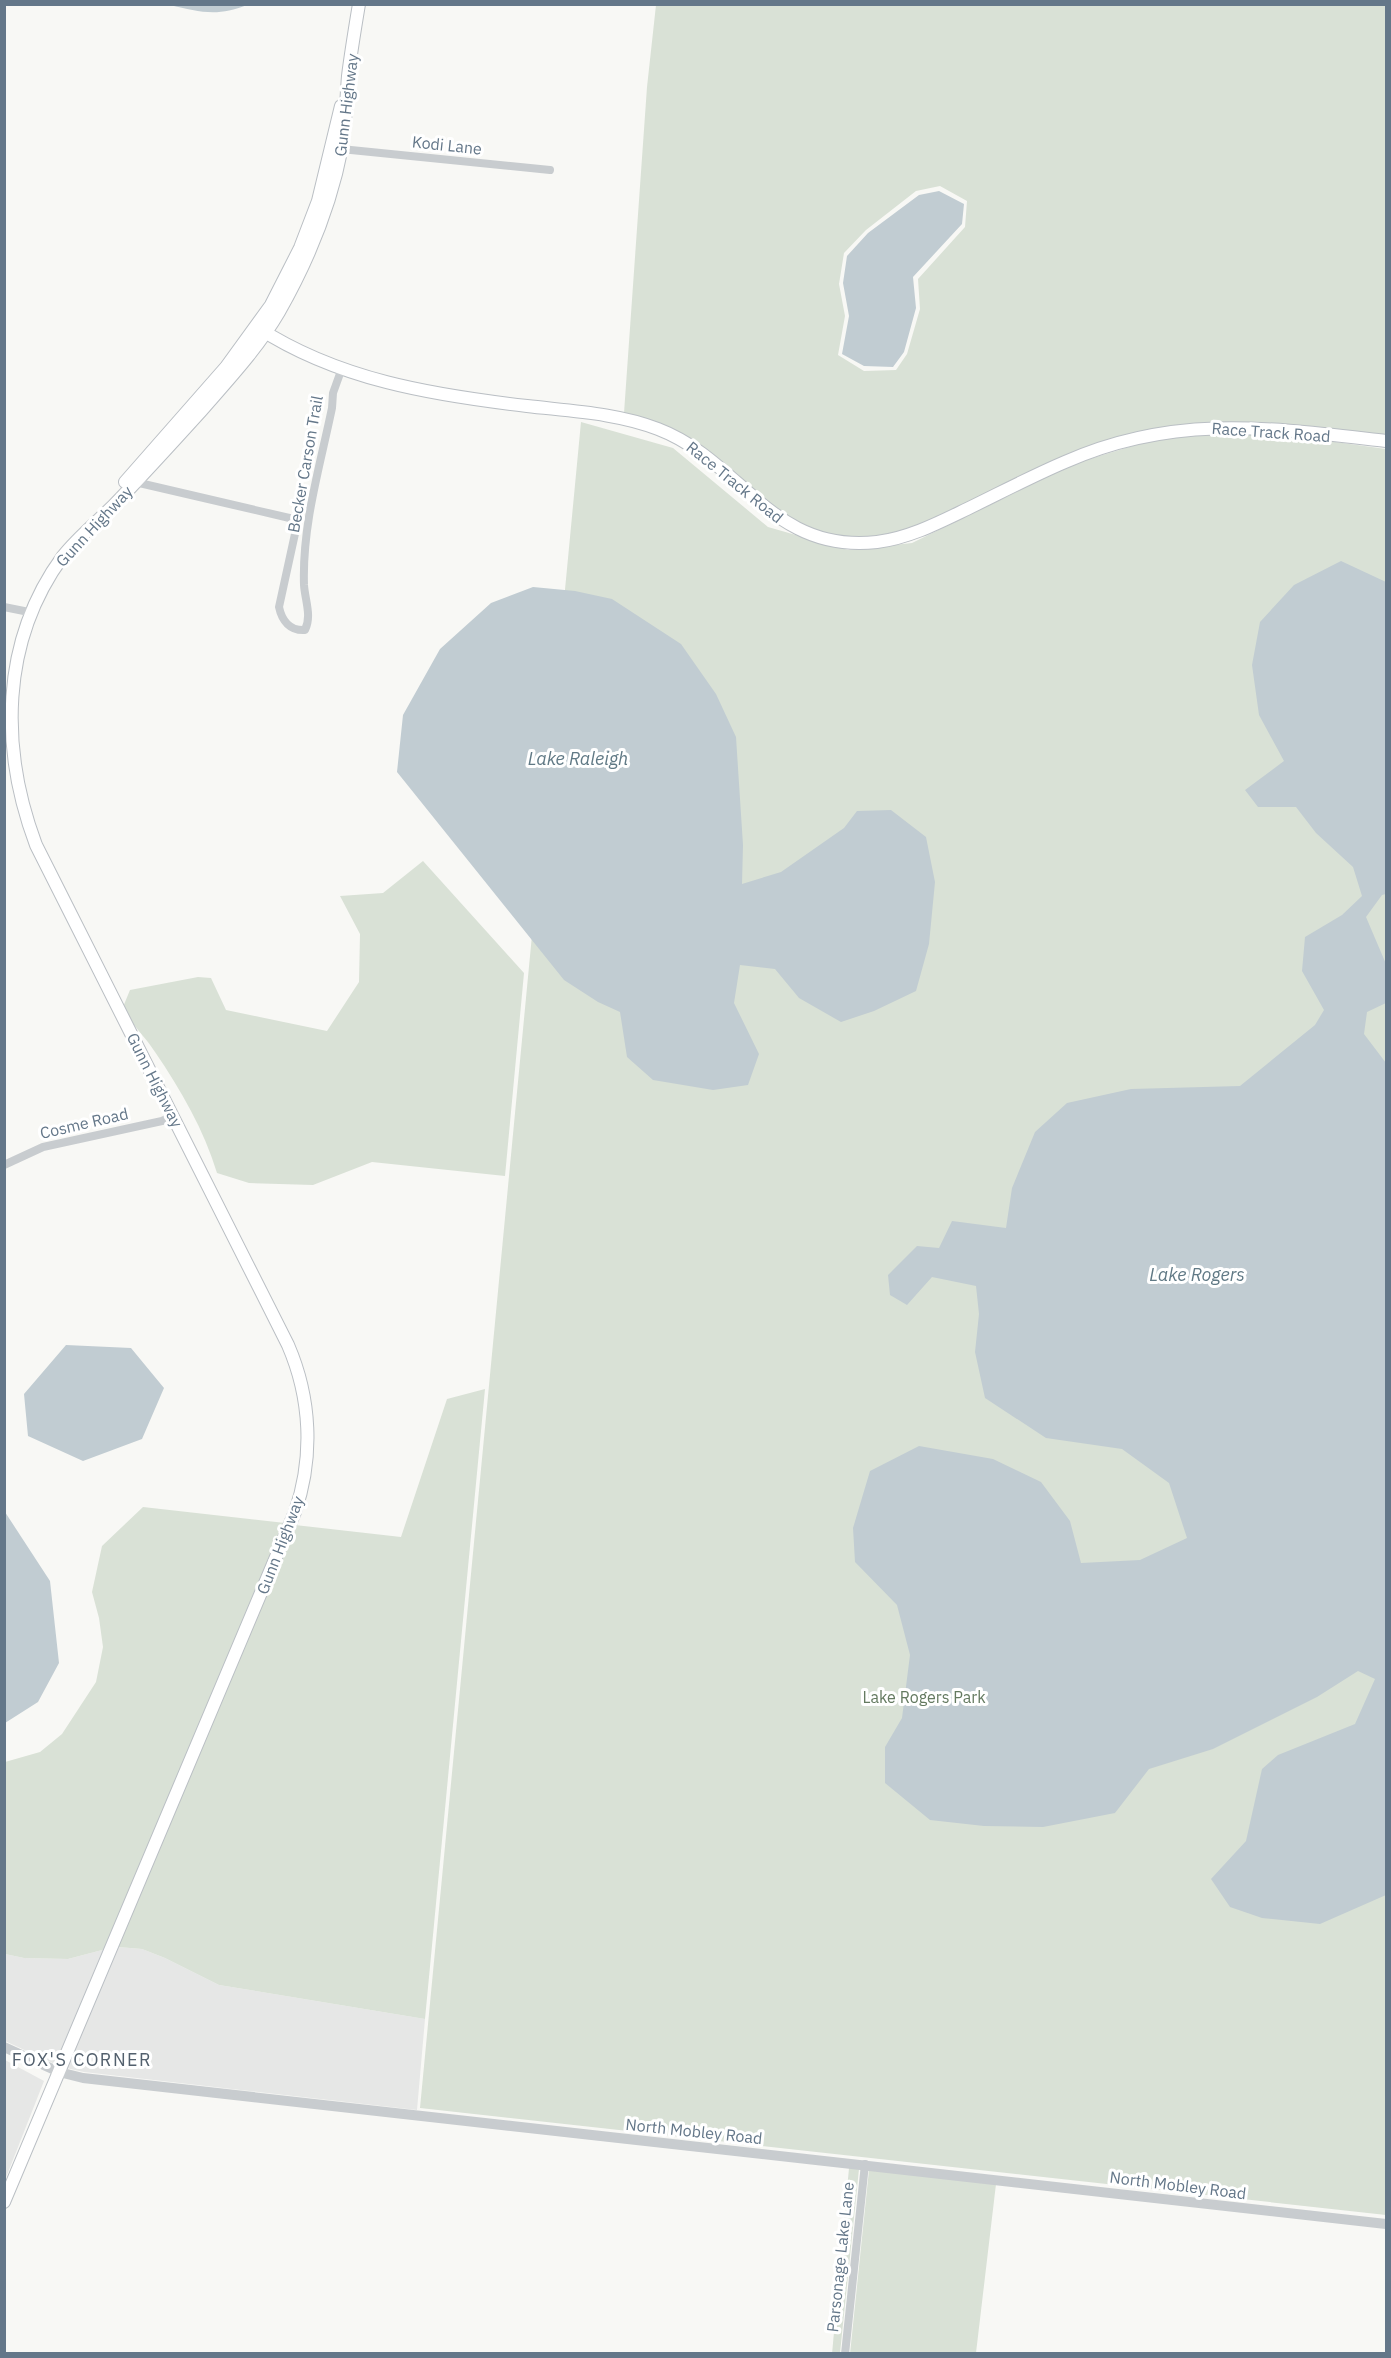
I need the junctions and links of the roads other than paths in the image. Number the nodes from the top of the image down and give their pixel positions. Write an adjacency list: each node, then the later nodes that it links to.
1 (359, 4): 2 (main road, Gunn Highway)
2 (348, 76): 3 (main road, Gunn Highway); 5 (main road)
3 (341, 149): 4 (street, Kodi Lane); 5 (main road, Gunn Highway)
4 (550, 170)
5 (261, 330): 6 (main road, Race Track Road); 8 (main road, Gunn Highway); 9 (main road)
6 (342, 368): 7 (main road, Race Track Road); 8 (street, Becker Carson Trail)
7 (1386, 441)
8 (135, 482): 9 (main road, Gunn Highway)
9 (80, 536): 11 (main road, Gunn Highway)
10 (4, 607): 11 (street)
11 (29, 612): 12 (main road, Gunn Highway)
12 (173, 1116): 13 (street, Cosme Road); 15 (main road, Gunn Highway)
13 (4, 1165)
14 (4, 2047): 15 (street, North Mobley Road)
15 (60, 2072): 16 (street, North Mobley Road); 17 (main road, Gunn Highway)
16 (865, 2164): 18 (street, North Mobley Road); 19 (street, Parsonage Lake Lane)
17 (4, 2202)
18 (1386, 2224)
19 (845, 2354)

